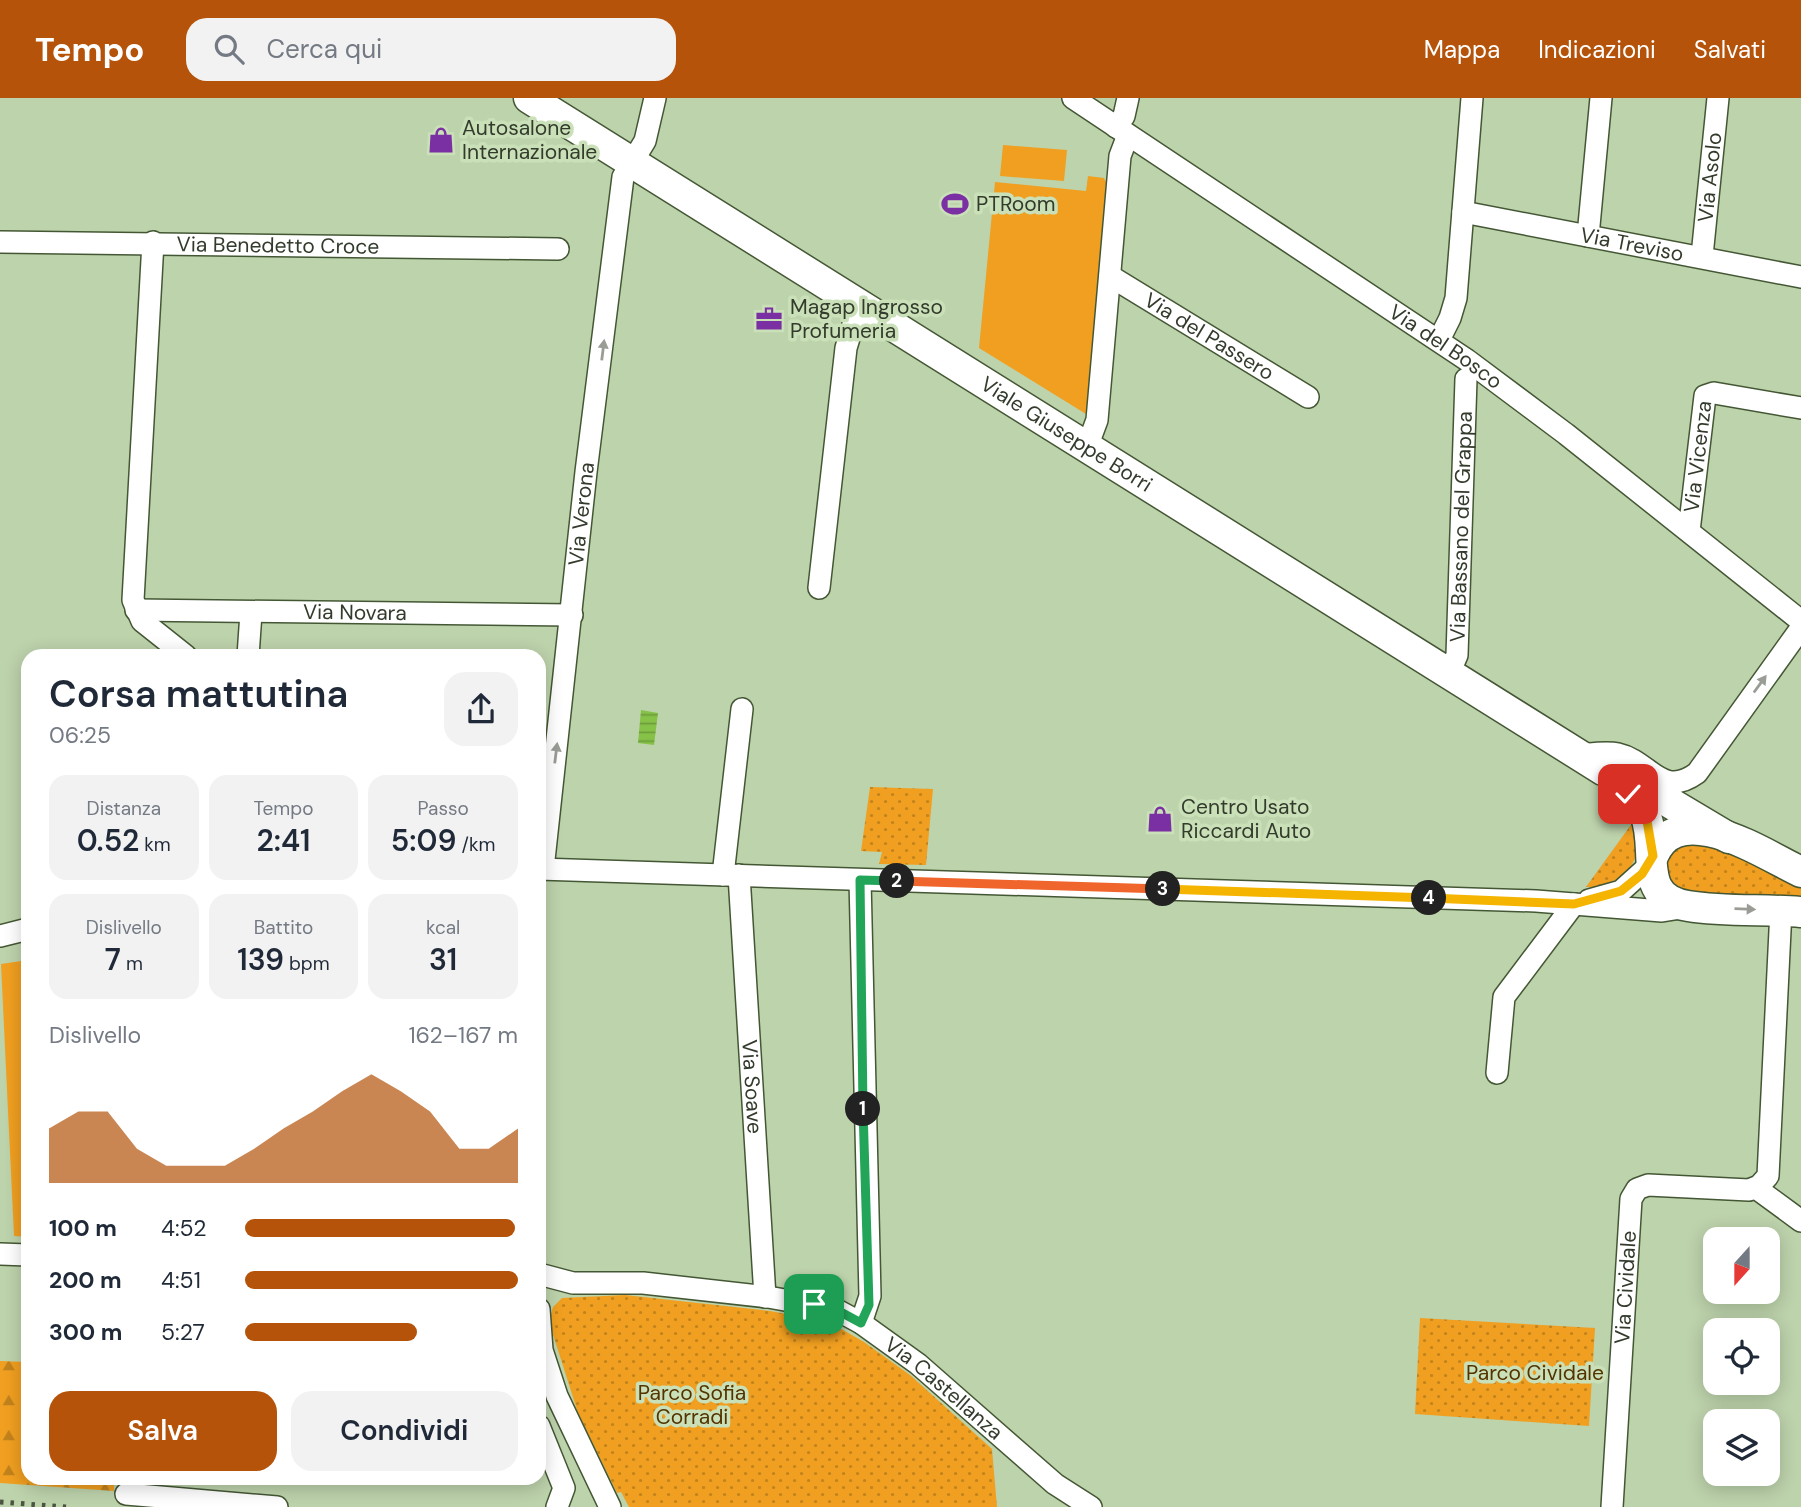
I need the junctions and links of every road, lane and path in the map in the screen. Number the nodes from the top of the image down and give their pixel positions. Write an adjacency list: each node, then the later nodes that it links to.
1 (530, 98): 9 (main road, Viale Giuseppe Borri)
2 (655, 98): 9 (street)
3 (1073, 98): 8 (street, Via del Bosco)
4 (1128, 98): 8 (street)
5 (1472, 98): 10 (street)
6 (1601, 98): 11 (street)
7 (1718, 98): 15 (street, Via Asolo)
8 (1122, 131): 16 (street); 19 (street, Via del Bosco)
9 (630, 162): 18 (main road, Viale Giuseppe Borri); 28 (street, Via Verona, one-way to 9)
10 (1463, 212): 11 (street, Via Treviso); 19 (street)
11 (1588, 236): 15 (street, Via Treviso)
12 (0, 242): 13 (street, Via Benedetto Croce)
13 (153, 242): 14 (street, Via Benedetto Croce); 26 (street)
14 (558, 249)
15 (1702, 256): 17 (street, Via Treviso)
16 (1110, 276): 21 (street, Via del Passero); 23 (street)
17 (1801, 277)
18 (859, 305): 23 (main road, Viale Giuseppe Borri); 25 (street)
19 (1439, 341): 24 (street, Via del Bosco)
20 (1466, 379): 33 (street, Via Bassano del Grappa)
21 (1308, 397)
22 (1801, 408): 24 (street, Via Vicenza)
23 (1087, 447): 33 (main road, Viale Giuseppe Borri)
24 (1689, 531): 29 (street, Via del Bosco)
25 (819, 588)
26 (136, 610): 27 (street, Via Novara); 31 (street)
27 (251, 613): 28 (street, Via Novara); 32 (street)
28 (572, 615): 38 (street, Via Verona, one-way to 28)
29 (1801, 621)
30 (1801, 628): 36 (street, one-way to 30)
31 (177, 649)
32 (248, 649)
33 (1449, 674): 35 (main road, Viale Giuseppe Borri)
34 (742, 709): 43 (street, Via Soave)
35 (1591, 762): 36 (street); 37 (main road); 40 (main road)
36 (1696, 773): 37 (street)
37 (1702, 819): 39 (main road)
38 (546, 828)
39 (1729, 838): 40 (main road); 42 (main road)
40 (1653, 859): 45 (street); 46 (main road)
41 (546, 869): 43 (street)
42 (1801, 872)
43 (731, 875): 44 (street); 58 (street, Via Soave)
44 (860, 880): 45 (street); 59 (street)
45 (1574, 904): 46 (street); 50 (street)
46 (1689, 906): 47 (main road, one-way to 47)
47 (1791, 911): 51 (street)
48 (21, 931): 49 (street)
49 (0, 936)
50 (1497, 1073)
51 (1756, 1188): 52 (street); 67 (street, Via Cividale)
52 (1801, 1221)
53 (0, 1254): 54 (street)
54 (21, 1255)
55 (546, 1276): 56 (street, Via Castellanza)
56 (573, 1283): 57 (street, Via Castellanza); 58 (street, Via Castellanza)
57 (546, 1295)
58 (765, 1297): 59 (street, Via Castellanza)
59 (861, 1323): 66 (street, Via Castellanza)
60 (546, 1362): 65 (street)
61 (546, 1443): 64 (street)
62 (126, 1494): 63 (street)
63 (277, 1507)
64 (557, 1507)
65 (610, 1507)
66 (1091, 1507)
67 (1612, 1507)

